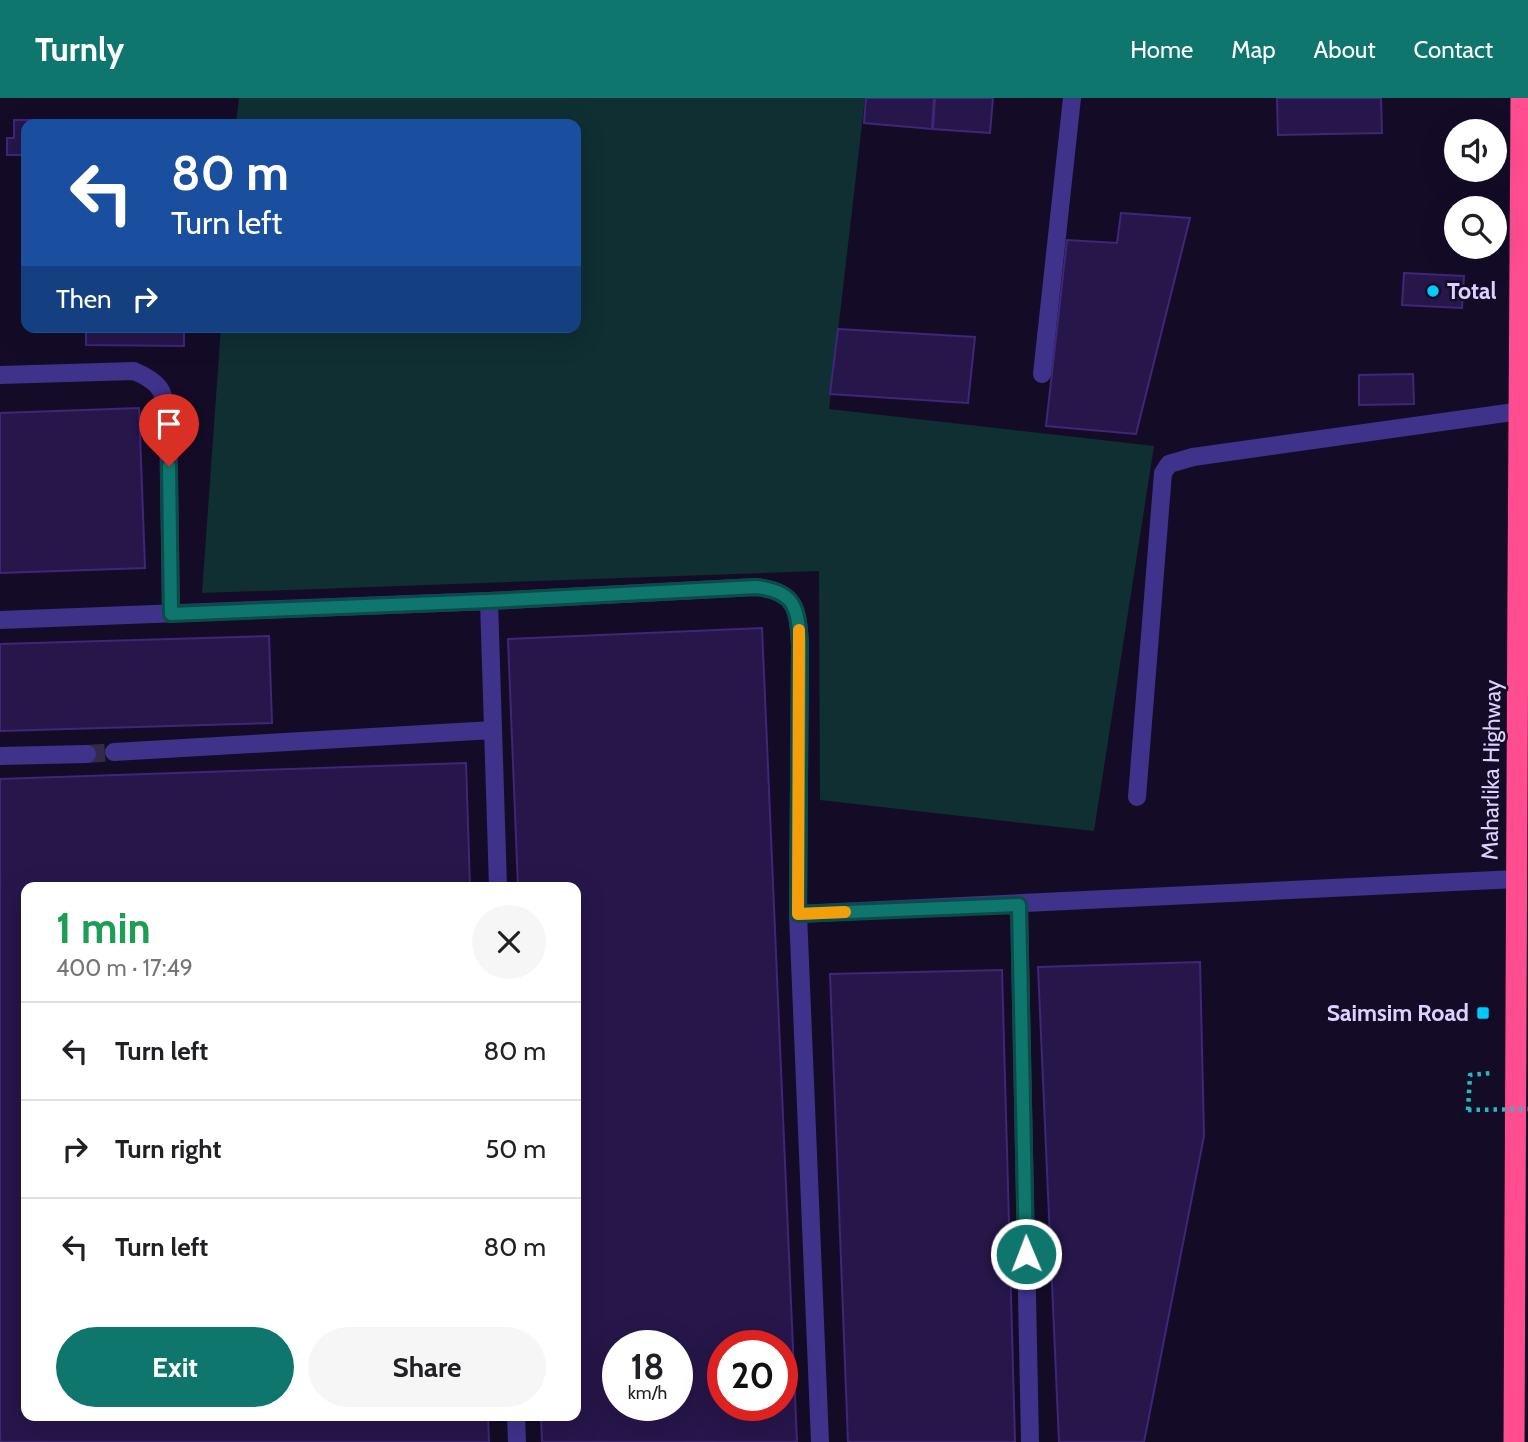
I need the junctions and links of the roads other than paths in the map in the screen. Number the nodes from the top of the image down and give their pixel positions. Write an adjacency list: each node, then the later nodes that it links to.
1 (1072, 98): 5 (street)
2 (1521, 98): 3 (highway, Maharlika Highway)
3 (1524, 310): 6 (highway, Maharlika Highway)
4 (0, 374): 8 (street)
5 (1042, 374)
6 (1523, 410): 10 (highway, Maharlika Highway); 16 (street)
7 (489, 601): 8 (street); 11 (street); 20 (street)
8 (171, 614): 9 (street)
9 (0, 620)
10 (1523, 656): 15 (highway, Maharlika Highway)
11 (493, 730): 12 (street); 18 (street)
12 (114, 752)
13 (87, 754): 14 (street)
14 (0, 756)
15 (1523, 760): 17 (highway, Maharlika Highway)
16 (1137, 797)
17 (1516, 878): 19 (street); 21 (highway, Maharlika Highway)
18 (498, 882)
19 (1019, 905): 20 (street); 26 (street)
20 (798, 914): 25 (street)
21 (1520, 1227): 22 (highway, Maharlika Highway)
22 (1521, 1349): 27 (highway, Maharlika Highway)
23 (516, 1421): 24 (street)
24 (517, 1442)
25 (820, 1442)
26 (1030, 1442)
27 (1514, 1442)

